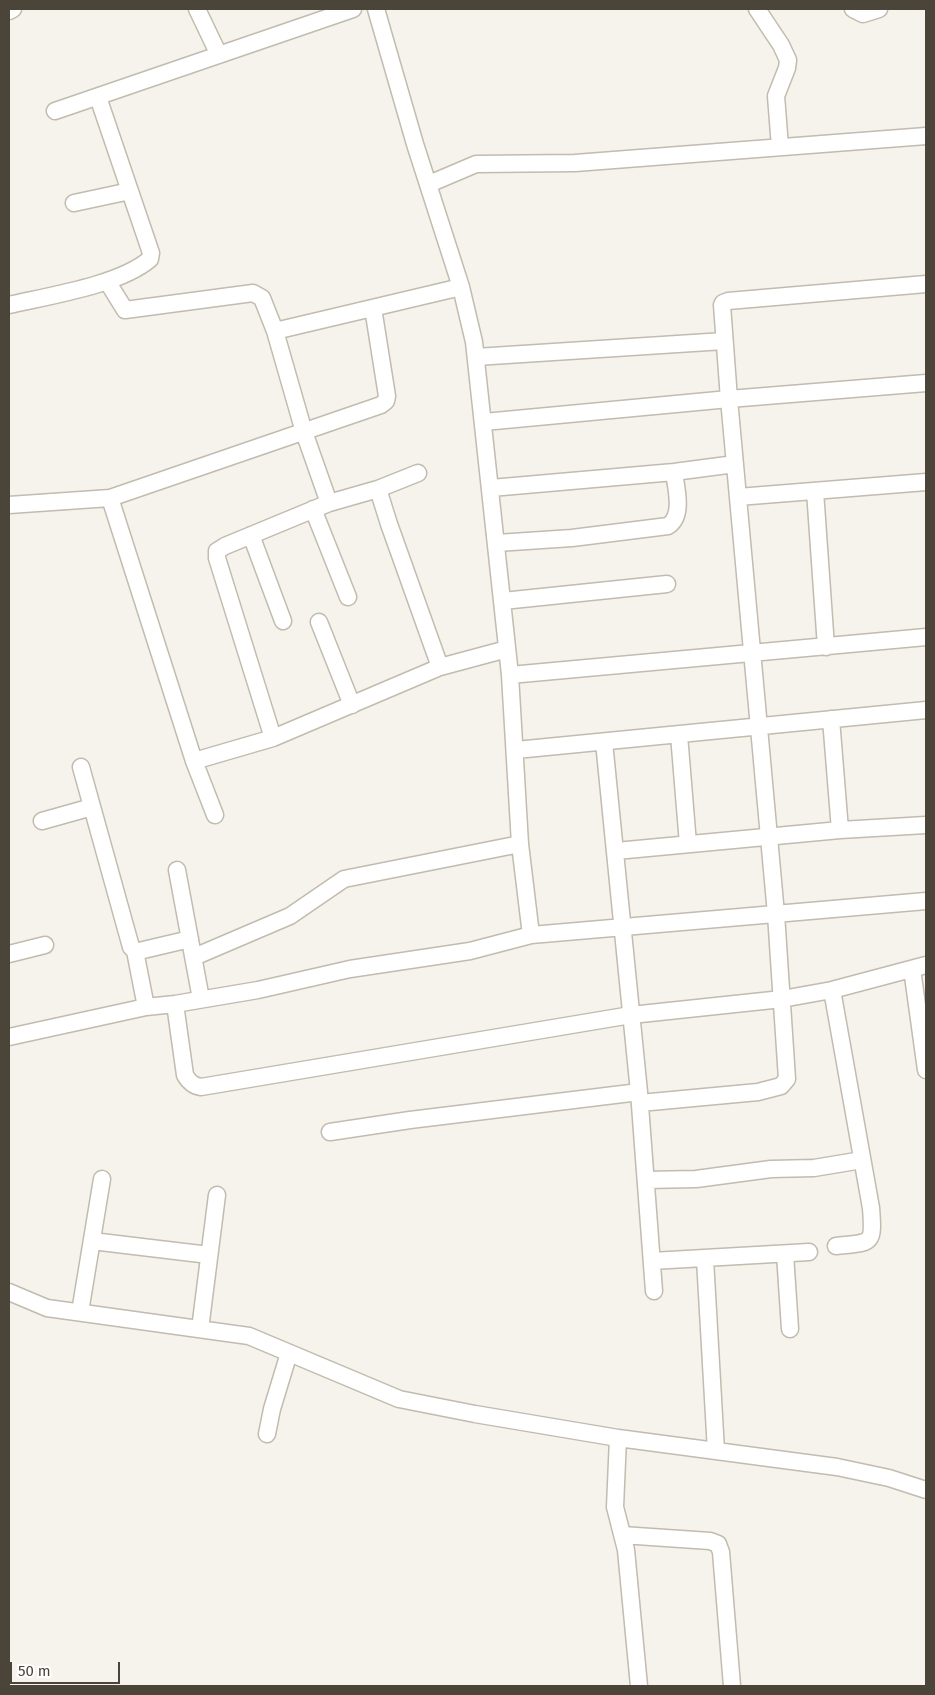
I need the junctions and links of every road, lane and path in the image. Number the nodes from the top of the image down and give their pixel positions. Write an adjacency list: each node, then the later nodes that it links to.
1 (13, 9): 8 (street)
2 (197, 9): 9 (street)
3 (352, 9): 9 (street)
4 (376, 9): 14 (street)
5 (757, 9): 13 (street)
6 (854, 9): 7 (street)
7 (879, 9)
8 (9, 11)
9 (219, 55): 10 (street)
10 (98, 97): 11 (street); 15 (street)
11 (56, 111)
12 (926, 136): 13 (street)
13 (780, 147): 14 (street)
14 (429, 184): 19 (street)
15 (130, 191): 16 (street); 17 (street)
16 (74, 203)
17 (107, 282): 20 (street); 22 (street)
18 (926, 284): 23 (street)
19 (461, 287): 21 (street); 24 (street)
20 (9, 305)
21 (373, 308): 22 (street); 28 (street)
22 (275, 331): 28 (street)
23 (724, 341): 24 (street); 26 (street)
24 (476, 357): 27 (street)
25 (926, 383): 26 (street)
26 (729, 399): 27 (street); 29 (street)
27 (484, 422): 34 (street)
28 (304, 432): 37 (street); 39 (street)
29 (735, 464): 30 (street); 36 (street)
30 (674, 472): 34 (street); 41 (street)
31 (418, 473): 33 (street)
32 (926, 482): 35 (street)
33 (378, 488): 39 (street); 51 (street)
34 (491, 488): 41 (street)
35 (815, 492): 36 (street); 48 (street)
36 (738, 497): 50 (street)
37 (110, 498): 38 (street); 61 (street)
38 (9, 505)
39 (321, 506): 40 (street); 43 (street)
40 (251, 535): 45 (street); 58 (street)
41 (497, 543): 44 (street)
42 (667, 584): 44 (street)
43 (348, 597)
44 (502, 601): 49 (street)
45 (283, 621)
46 (320, 622): 53 (street)
47 (926, 637): 48 (street)
48 (826, 646): 50 (street)
49 (507, 649): 51 (street); 52 (street)
50 (752, 654): 52 (street); 56 (street)
51 (440, 667): 53 (street)
52 (510, 675): 60 (street)
53 (352, 705): 58 (street)
54 (926, 710): 55 (street)
55 (830, 719): 56 (street); 67 (street)
56 (759, 727): 57 (street); 68 (street)
57 (679, 735): 59 (street); 70 (street)
58 (273, 738): 61 (street)
59 (604, 742): 60 (street); 71 (street)
60 (516, 750): 69 (street)
61 (194, 761): 64 (street)
62 (81, 767): 63 (street)
63 (92, 806): 65 (street); 79 (street)
64 (215, 815)
65 (42, 821)
66 (926, 824): 67 (street)
67 (840, 830): 68 (street)
68 (769, 838): 70 (street); 74 (street)
69 (520, 844): 76 (street); 81 (street)
70 (688, 844): 71 (street)
71 (616, 851): 75 (street)
72 (178, 870): 77 (street)
73 (926, 901): 74 (street)
74 (776, 914): 75 (street); 85 (street)
75 (622, 926): 76 (street); 88 (street)
76 (531, 935): 84 (street)
77 (190, 939): 79 (street); 81 (street)
78 (45, 945): 80 (street)
79 (135, 951): 87 (street)
80 (9, 954)
81 (194, 957): 84 (street)
82 (919, 967): 83 (street); 90 (street)
83 (832, 990): 85 (street); 93 (street)
84 (202, 999): 86 (street)
85 (782, 999): 88 (street); 91 (street)
86 (175, 1004): 87 (street); 88 (street)
87 (146, 1007): 89 (street)
88 (631, 1015): 91 (street)
89 (9, 1037)
90 (926, 1070)
91 (640, 1098): 92 (street); 95 (street)
92 (330, 1132)
93 (862, 1160): 95 (street); 98 (street)
94 (102, 1179): 97 (street)
95 (646, 1180): 103 (street)
96 (217, 1195): 101 (street)
97 (92, 1241): 101 (street); 106 (street)
98 (836, 1246)
99 (809, 1252): 100 (street)
100 (786, 1254): 102 (street); 108 (street)
101 (209, 1255): 107 (street)
102 (705, 1259): 103 (street); 112 (street)
103 (652, 1261): 104 (street)
104 (654, 1291)
105 (9, 1292): 106 (street)
106 (80, 1312): 107 (street)
107 (200, 1329): 109 (street)
108 (790, 1329)
109 (289, 1353): 110 (street); 111 (street)
110 (267, 1434)
111 (618, 1438): 112 (street); 114 (street)
112 (716, 1451): 113 (street)
113 (926, 1490)
114 (622, 1535): 115 (street); 116 (street)
115 (639, 1686)
116 (732, 1686)

